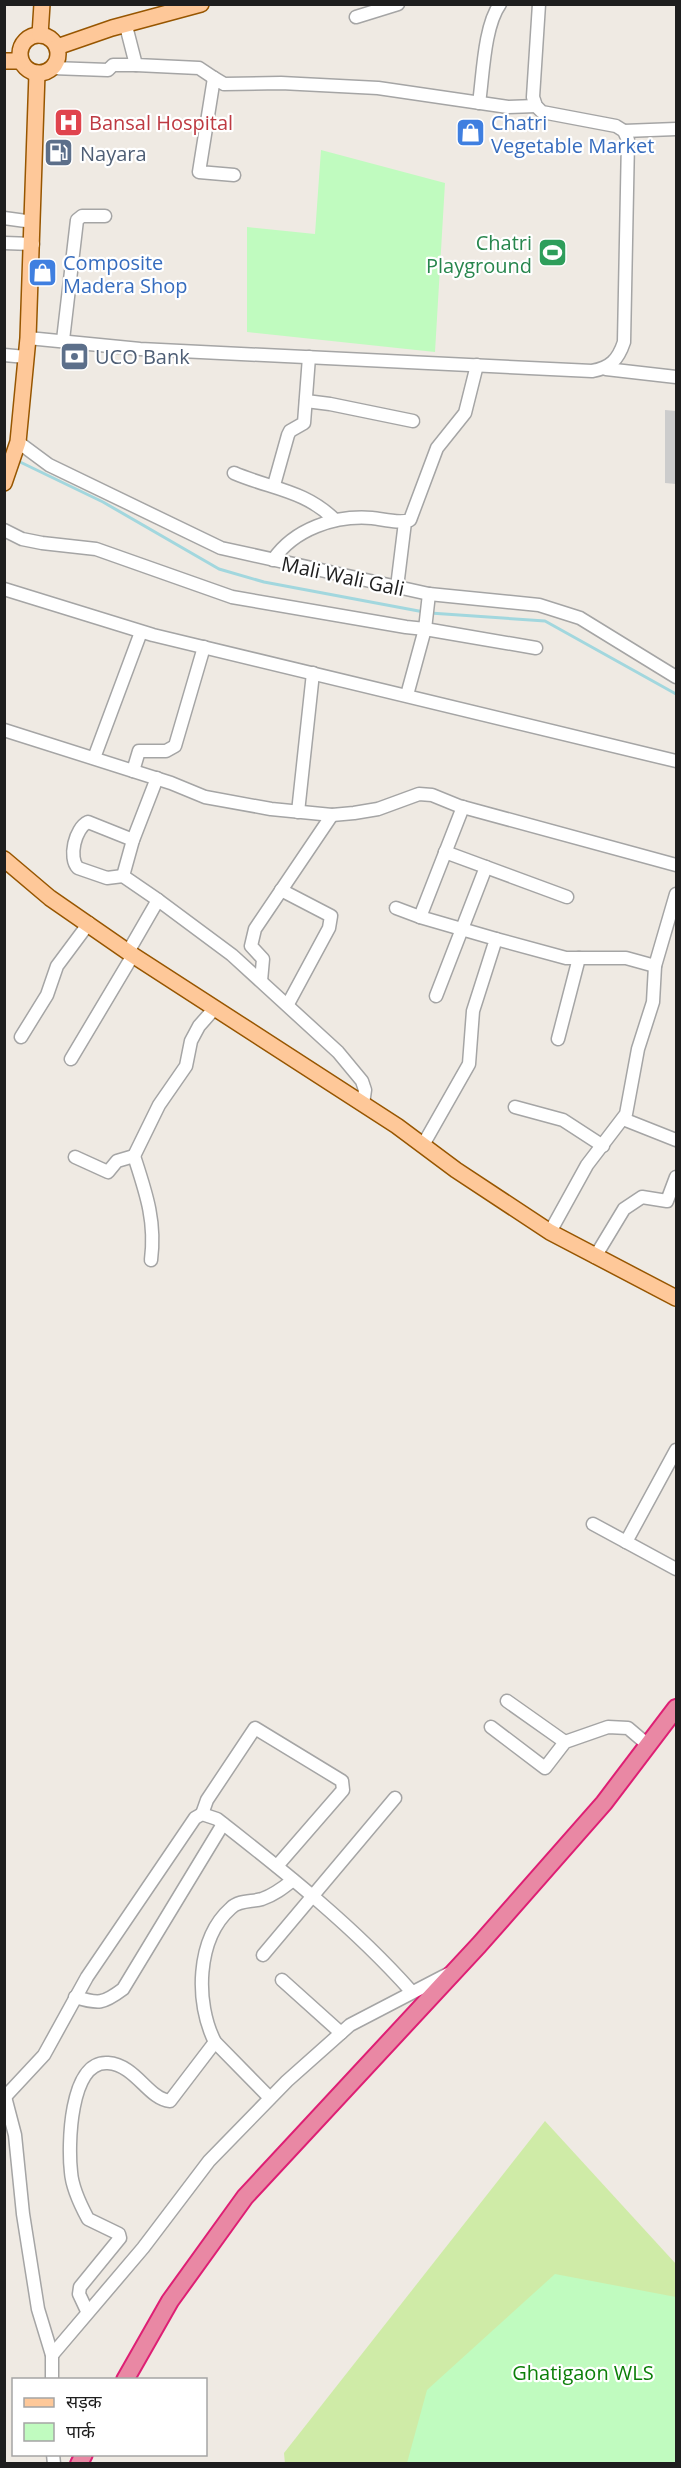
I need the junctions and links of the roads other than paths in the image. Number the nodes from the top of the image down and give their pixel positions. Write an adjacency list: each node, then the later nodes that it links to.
1 (42, 4): 8 (main road)
2 (201, 4): 7 (main road)
3 (398, 4): 6 (street)
4 (500, 4): 16 (street)
5 (539, 4): 17 (street)
6 (356, 17)
7 (126, 26): 9 (main road); 12 (street)
8 (40, 35): 9 (main road); 11 (main road)
9 (57, 47): 13 (main road)
10 (4, 61): 11 (main road)
11 (21, 61): 14 (main road)
12 (136, 65): 13 (street); 15 (street)
13 (52, 68): 14 (main road)
14 (37, 73): 23 (main road)
15 (214, 78): 16 (street); 20 (street)
16 (478, 103): 17 (street)
17 (536, 106): 19 (street)
18 (676, 129): 19 (street)
19 (624, 131): 32 (street)
20 (234, 175)
21 (105, 216): 27 (street)
22 (4, 218): 23 (street)
23 (33, 222): 25 (main road)
24 (4, 243): 25 (street)
25 (33, 244): 26 (main road)
26 (28, 338): 27 (street); 29 (main road)
27 (63, 340): 30 (street)
28 (4, 355): 29 (street)
29 (26, 357): 36 (main road)
30 (309, 357): 31 (street); 34 (street)
31 (477, 365): 32 (street); 41 (street)
32 (606, 369): 33 (street)
33 (676, 377)
34 (306, 401): 35 (street); 39 (street)
35 (413, 421)
36 (17, 447): 38 (main road); 43 (street, Mali Wali Gali)
37 (234, 473): 39 (street)
38 (6, 479)
39 (274, 485): 40 (street)
40 (334, 520): 41 (street); 43 (street)
41 (405, 522): 44 (street)
42 (4, 530): 46 (street)
43 (273, 560): 44 (street, Mali Wali Gali)
44 (397, 587): 46 (street, Mali Wali Gali)
45 (4, 589): 47 (street)
46 (427, 612): 49 (street); 51 (street, Mali Wali Gali); 52 (street)
47 (141, 632): 48 (street); 54 (street)
48 (204, 647): 50 (street); 56 (street)
49 (536, 648)
50 (313, 673): 52 (street); 59 (street)
51 (676, 677)
52 (407, 695): 55 (street)
53 (4, 730): 54 (street)
54 (94, 758): 56 (street)
55 (676, 761)
56 (133, 771): 57 (street)
57 (157, 778): 59 (street); 61 (street)
58 (463, 807): 60 (street); 62 (street); 64 (street)
59 (298, 812): 60 (street)
60 (332, 815): 67 (street)
61 (133, 840): 66 (street); 66 (street)
62 (445, 852): 65 (street); 73 (street)
63 (4, 859): 74 (main road)
64 (676, 865)
65 (486, 867): 69 (street); 75 (street)
66 (123, 876): 70 (street)
67 (281, 890): 80 (street); 82 (street)
68 (676, 894): 72 (street)
69 (567, 897)
70 (158, 900): 77 (street); 80 (street)
71 (396, 908): 73 (street)
72 (674, 914): 79 (street)
73 (420, 917): 75 (street)
74 (89, 923): 77 (main road); 84 (street)
75 (461, 930): 76 (street); 81 (street)
76 (496, 939): 78 (street); 91 (street)
77 (130, 953): 83 (main road); 86 (street)
78 (579, 958): 79 (street); 85 (street)
79 (655, 966): 89 (street)
80 (261, 981): 82 (street)
81 (436, 996)
82 (288, 1004): 87 (street)
83 (214, 1009): 87 (main road); 93 (street)
84 (21, 1037)
85 (558, 1039)
86 (71, 1059)
87 (363, 1104): 91 (main road)
88 (515, 1107): 92 (street)
89 (623, 1119): 90 (street); 92 (street)
90 (676, 1140)
91 (423, 1145): 97 (main road)
92 (603, 1146): 97 (street)
93 (134, 1156): 94 (street); 99 (street)
94 (75, 1157)
95 (676, 1177): 96 (street)
96 (673, 1198): 98 (street)
97 (550, 1232): 98 (main road)
98 (595, 1257): 100 (main road)
99 (151, 1260)
100 (676, 1298)
101 (676, 1450): 103 (street)
102 (593, 1524): 103 (street)
103 (626, 1542): 104 (street)
104 (676, 1569)
105 (507, 1701): 108 (street)
106 (676, 1708): 109 (highway)
107 (491, 1727): 108 (street)
108 (565, 1742): 109 (street)
109 (648, 1745): 117 (highway)
110 (395, 1798): 115 (street)
111 (202, 1814): 112 (street); 113 (street); 120 (street)
112 (223, 1824): 113 (street); 120 (street)
113 (277, 1866): 114 (street)
114 (293, 1880): 115 (street); 122 (street)
115 (311, 1895): 116 (street); 119 (street)
116 (263, 1955)
117 (455, 1970): 119 (street); 129 (highway)
118 (282, 1980): 121 (street)
119 (411, 1991): 121 (street)
120 (75, 1997): 123 (street)
121 (341, 2033): 124 (street)
122 (215, 2042): 124 (street); 126 (street)
123 (5, 2096): 125 (street)
124 (270, 2098): 126 (street)
125 (10, 2137): 127 (street)
126 (87, 2311): 127 (street)
127 (52, 2355): 128 (street)
128 (52, 2378)
129 (126, 2378)

